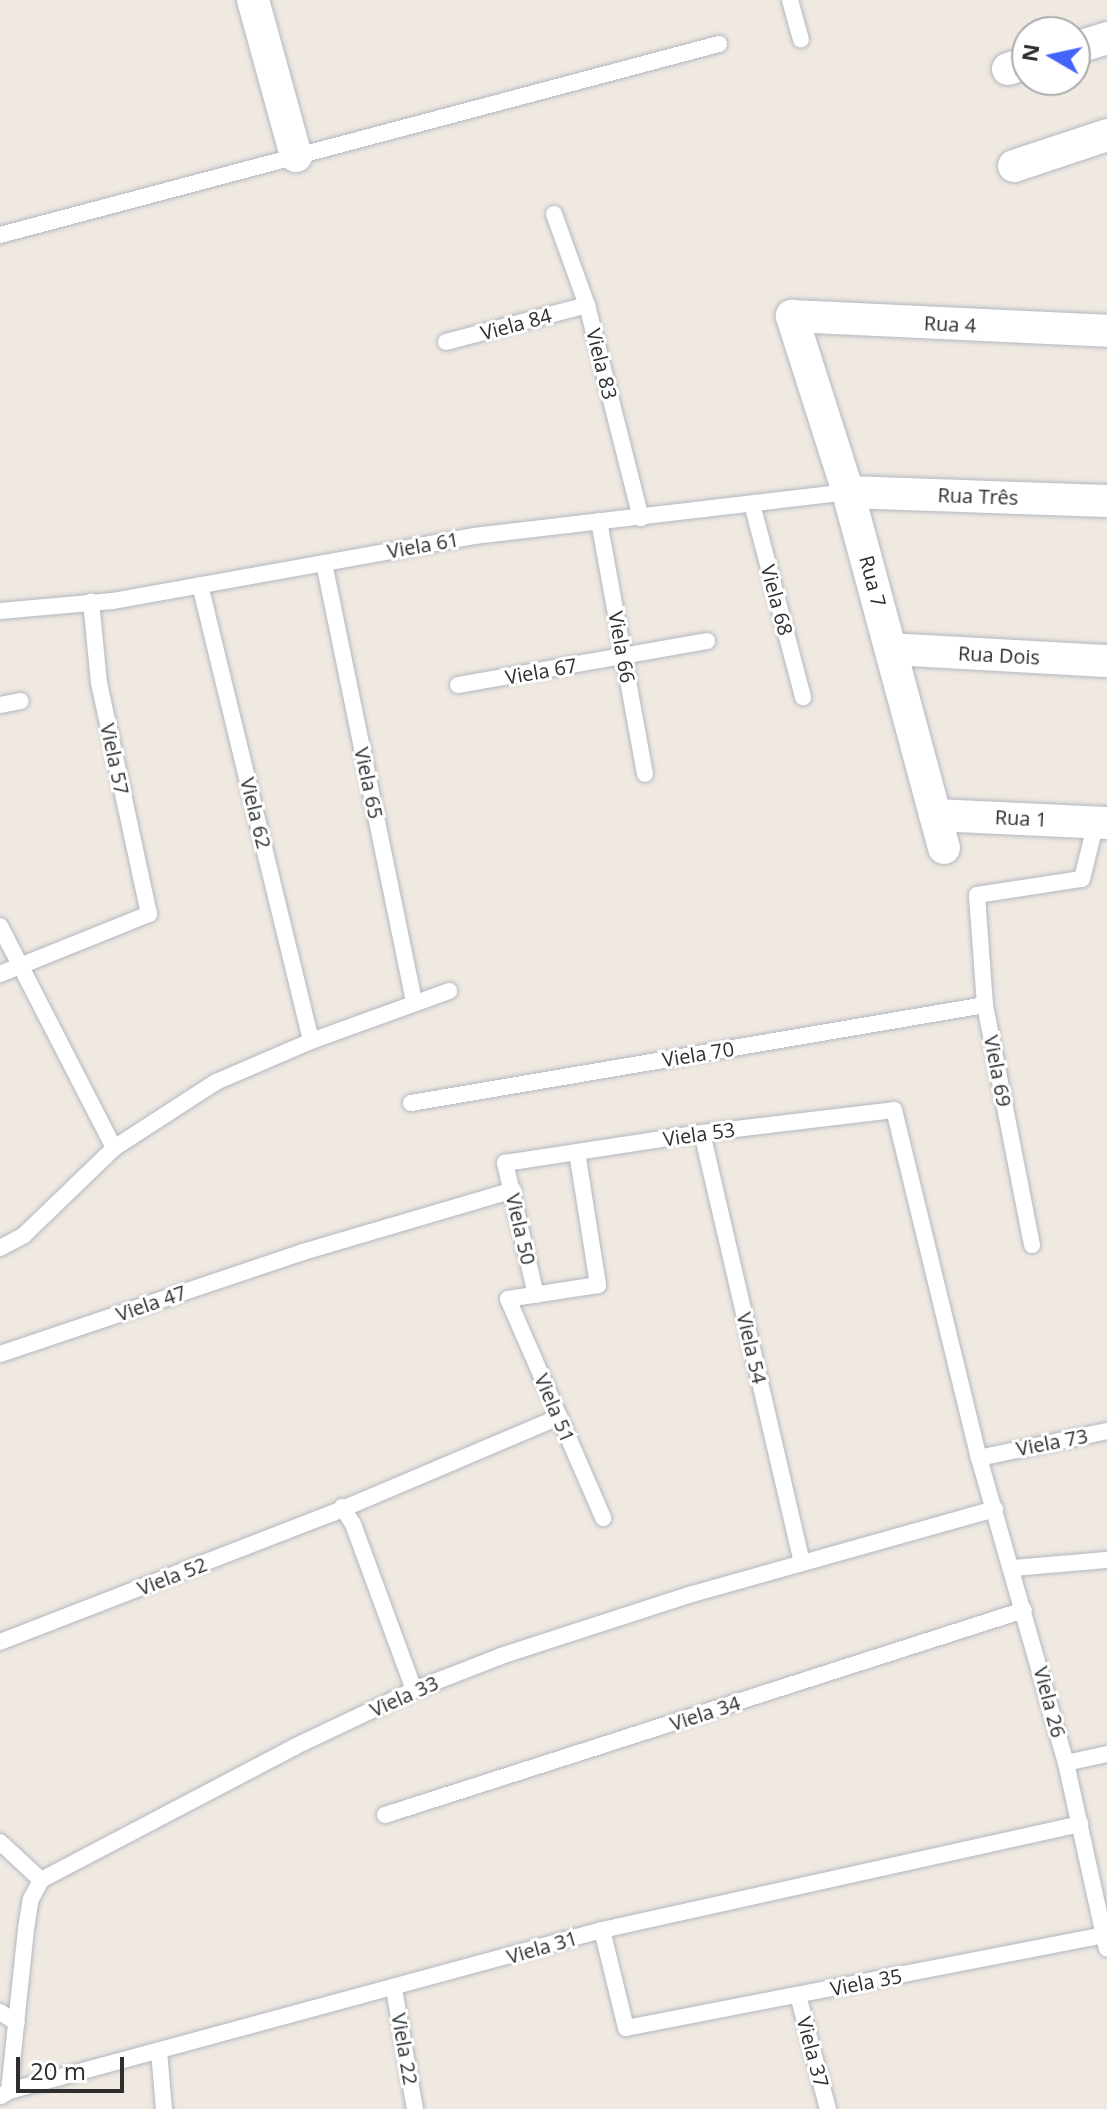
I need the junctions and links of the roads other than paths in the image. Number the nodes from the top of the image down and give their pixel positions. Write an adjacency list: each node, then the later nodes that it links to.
1 (253, 0): 6 (street)
2 (790, 0): 3 (lane)
3 (801, 40)
4 (719, 44): 6 (lane)
5 (1107, 135): 7 (street)
6 (296, 156): 9 (lane)
7 (1014, 166)
8 (554, 214): 10 (lane, Viela 83)
9 (0, 235)
10 (587, 305): 13 (lane, Viela 84); 17 (lane, Viela 83)
11 (792, 316): 12 (street, Rua 4); 14 (street, Rua 7)
12 (1107, 331)
13 (446, 342)
14 (848, 492): 15 (street, Rua Três); 16 (lane, Viela 61); 24 (street, Rua 7)
15 (1107, 501)
16 (752, 504): 17 (lane, Viela 61); 28 (lane, Viela 68)
17 (641, 518): 18 (lane, Viela 61)
18 (599, 521): 19 (lane, Viela 61); 25 (lane, Viela 66)
19 (324, 563): 20 (lane, Viela 61); 39 (lane, Viela 65)
20 (200, 585): 21 (lane, Viela 61); 41 (lane, Viela 62)
21 (91, 601): 22 (lane, Viela 61); 36 (lane, Viela 57)
22 (0, 611)
23 (707, 641): 25 (lane, Viela 67)
24 (891, 649): 26 (street, Rua Dois); 32 (street, Rua 7)
25 (624, 657): 27 (lane, Viela 67); 31 (lane, Viela 66)
26 (1107, 661)
27 (458, 685)
28 (803, 697)
29 (21, 701): 30 (lane)
30 (0, 705)
31 (645, 774)
32 (935, 815): 33 (street, Rua 1); 34 (street, Rua 7)
33 (1102, 822): 40 (lane, Viela 69)
34 (944, 848)
35 (0, 926): 36 (lane)
36 (18, 967): 37 (lane); 45 (lane)
37 (0, 974)
38 (449, 991): 39 (lane)
39 (414, 1003): 41 (lane)
40 (985, 1005): 42 (lane, Viela 70); 49 (lane, Viela 69)
41 (311, 1041): 45 (lane)
42 (411, 1103)
43 (894, 1110): 44 (lane, Viela 53); 55 (lane, Viela 26)
44 (702, 1133): 46 (lane, Viela 53); 60 (lane, Viela 54)
45 (114, 1148): 50 (lane)
46 (577, 1152): 47 (lane, Viela 53); 51 (lane)
47 (505, 1163): 48 (lane, Viela 50)
48 (513, 1190): 51 (lane, Viela 50); 52 (lane, Viela 47)
49 (1032, 1245)
50 (0, 1248)
51 (536, 1295): 53 (lane, Viela 51)
52 (0, 1354)
53 (559, 1417): 56 (lane, Viela 52); 58 (lane, Viela 51)
54 (1107, 1431): 55 (lane, Viela 73)
55 (979, 1458): 57 (lane, Viela 26)
56 (342, 1507): 63 (lane, Viela 52); 64 (lane)
57 (995, 1509): 60 (lane, Viela 33); 61 (lane, Viela 26)
58 (603, 1518)
59 (1107, 1560): 61 (lane)
60 (802, 1563): 64 (lane, Viela 33)
61 (1013, 1568): 62 (lane, Viela 26)
62 (1024, 1610): 66 (lane, Viela 26); 67 (lane, Viela 34)
63 (0, 1642)
64 (414, 1690): 70 (lane, Viela 33)
65 (1107, 1754): 66 (lane)
66 (1066, 1763): 68 (lane, Viela 26)
67 (385, 1815)
68 (1080, 1824): 71 (lane, Viela 31); 72 (lane, Viela 26)
69 (0, 1842): 70 (lane)
70 (41, 1880): 76 (lane)
71 (602, 1930): 73 (lane, Viela 31); 74 (lane, Viela 35)
72 (1106, 1942): 74 (lane, Viela 35)
73 (394, 1989): 77 (lane, Viela 31); 80 (lane, Viela 22)
74 (798, 1995): 81 (lane, Viela 37)
75 (0, 2012): 76 (lane)
76 (17, 2023): 78 (lane)
77 (159, 2051): 78 (lane, Viela 31); 79 (lane)
78 (5, 2094)
79 (164, 2109)
80 (415, 2109)
81 (828, 2109)

